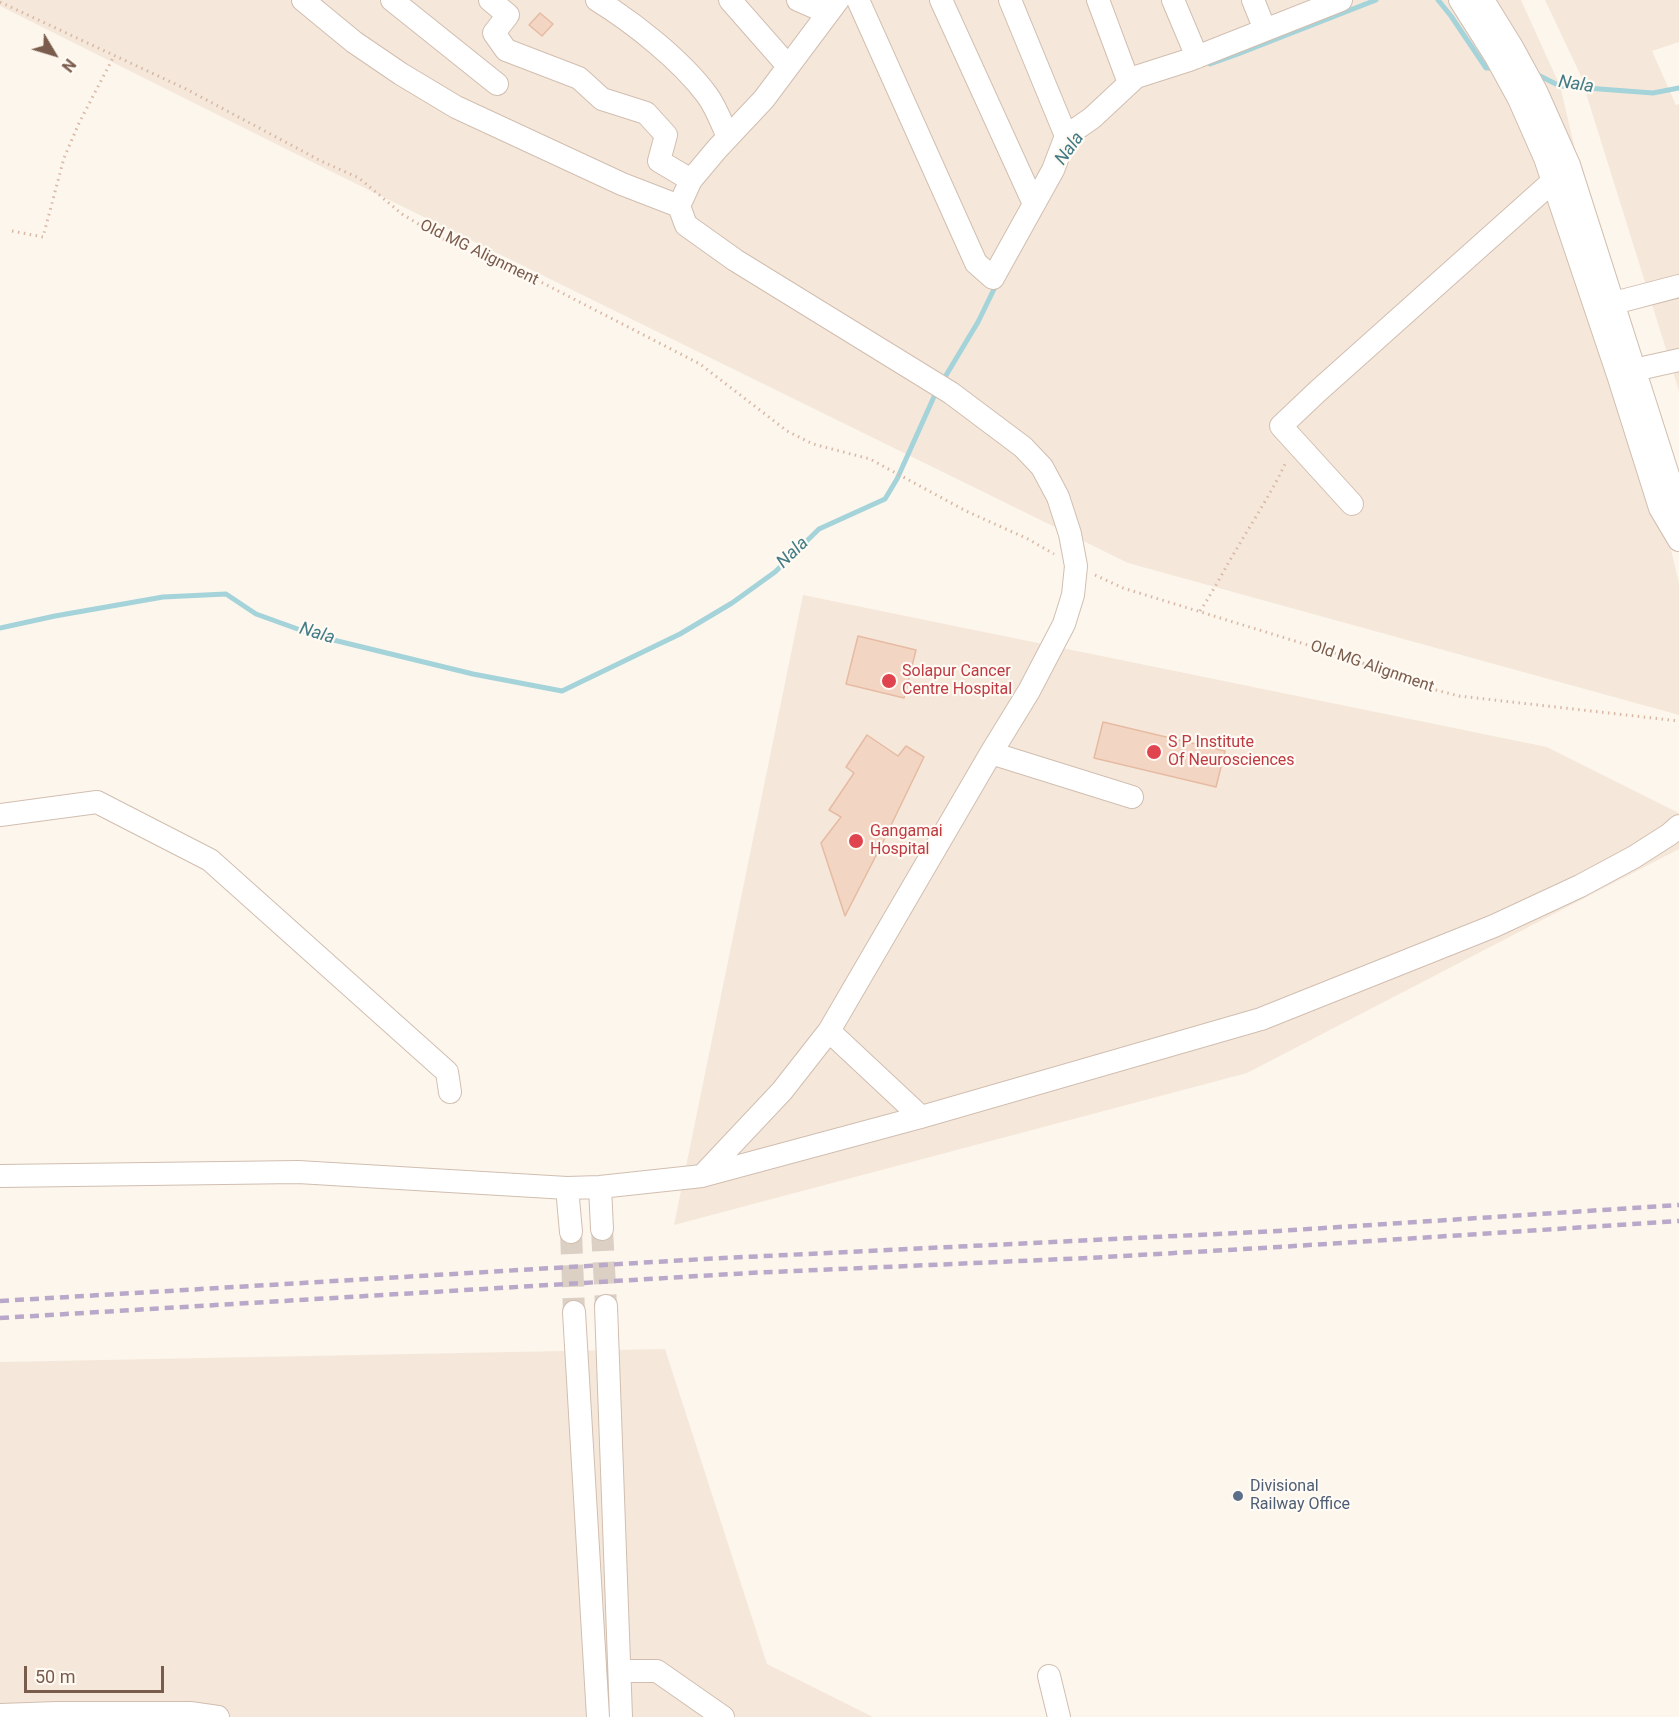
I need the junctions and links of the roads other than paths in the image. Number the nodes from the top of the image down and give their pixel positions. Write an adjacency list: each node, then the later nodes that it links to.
1 (392, 0): 22 (street)
2 (490, 0): 26 (street)
3 (597, 0): 24 (street)
4 (730, 0): 20 (street)
5 (798, 0): 16 (street)
6 (858, 0): 27 (street)
7 (941, 0): 27 (street)
8 (1010, 0): 23 (street)
9 (1098, 0): 21 (street)
10 (1173, 0): 19 (street)
11 (1253, 0): 17 (street)
12 (1339, 0): 17 (street)
13 (1460, 0): 18 (street)
14 (1483, 0): 18 (street)
15 (312, 3): 28 (street)
16 (833, 6): 20 (street)
17 (1265, 30): 19 (street)
18 (1504, 52): 25 (street)
19 (1197, 57): 21 (street)
20 (788, 66): 24 (street)
21 (1129, 83): 23 (street)
22 (497, 84)
23 (1066, 136): 27 (street)
24 (728, 137): 26 (street)
25 (1561, 173): 30 (street); 33 (street); 35 (street)
26 (691, 180): 28 (street)
27 (1034, 204)
28 (679, 206): 36 (street)
29 (1679, 286): 30 (street)
30 (1614, 303): 32 (street)
31 (1679, 360): 32 (street)
32 (1634, 370): 34 (street)
33 (1352, 504)
34 (1679, 517)
35 (1679, 540)
36 (991, 753): 37 (street); 40 (street)
37 (1132, 797)
38 (0, 815): 41 (street)
39 (1676, 832): 42 (street)
40 (829, 1030): 42 (street); 44 (street)
41 (450, 1092)
42 (921, 1117): 44 (street)
43 (0, 1176): 46 (street)
44 (702, 1176): 45 (street)
45 (600, 1187): 46 (street); 47 (street)
46 (567, 1188): 48 (street)
47 (602, 1229)
48 (571, 1232)
49 (606, 1306): 51 (street)
50 (574, 1312): 56 (street)
51 (621, 1671): 57 (street); 58 (street)
52 (1049, 1676): 59 (street)
53 (0, 1715): 54 (street)
54 (58, 1715): 55 (street)
55 (218, 1717)
56 (598, 1717)
57 (621, 1717)
58 (723, 1717)
59 (1059, 1717)

